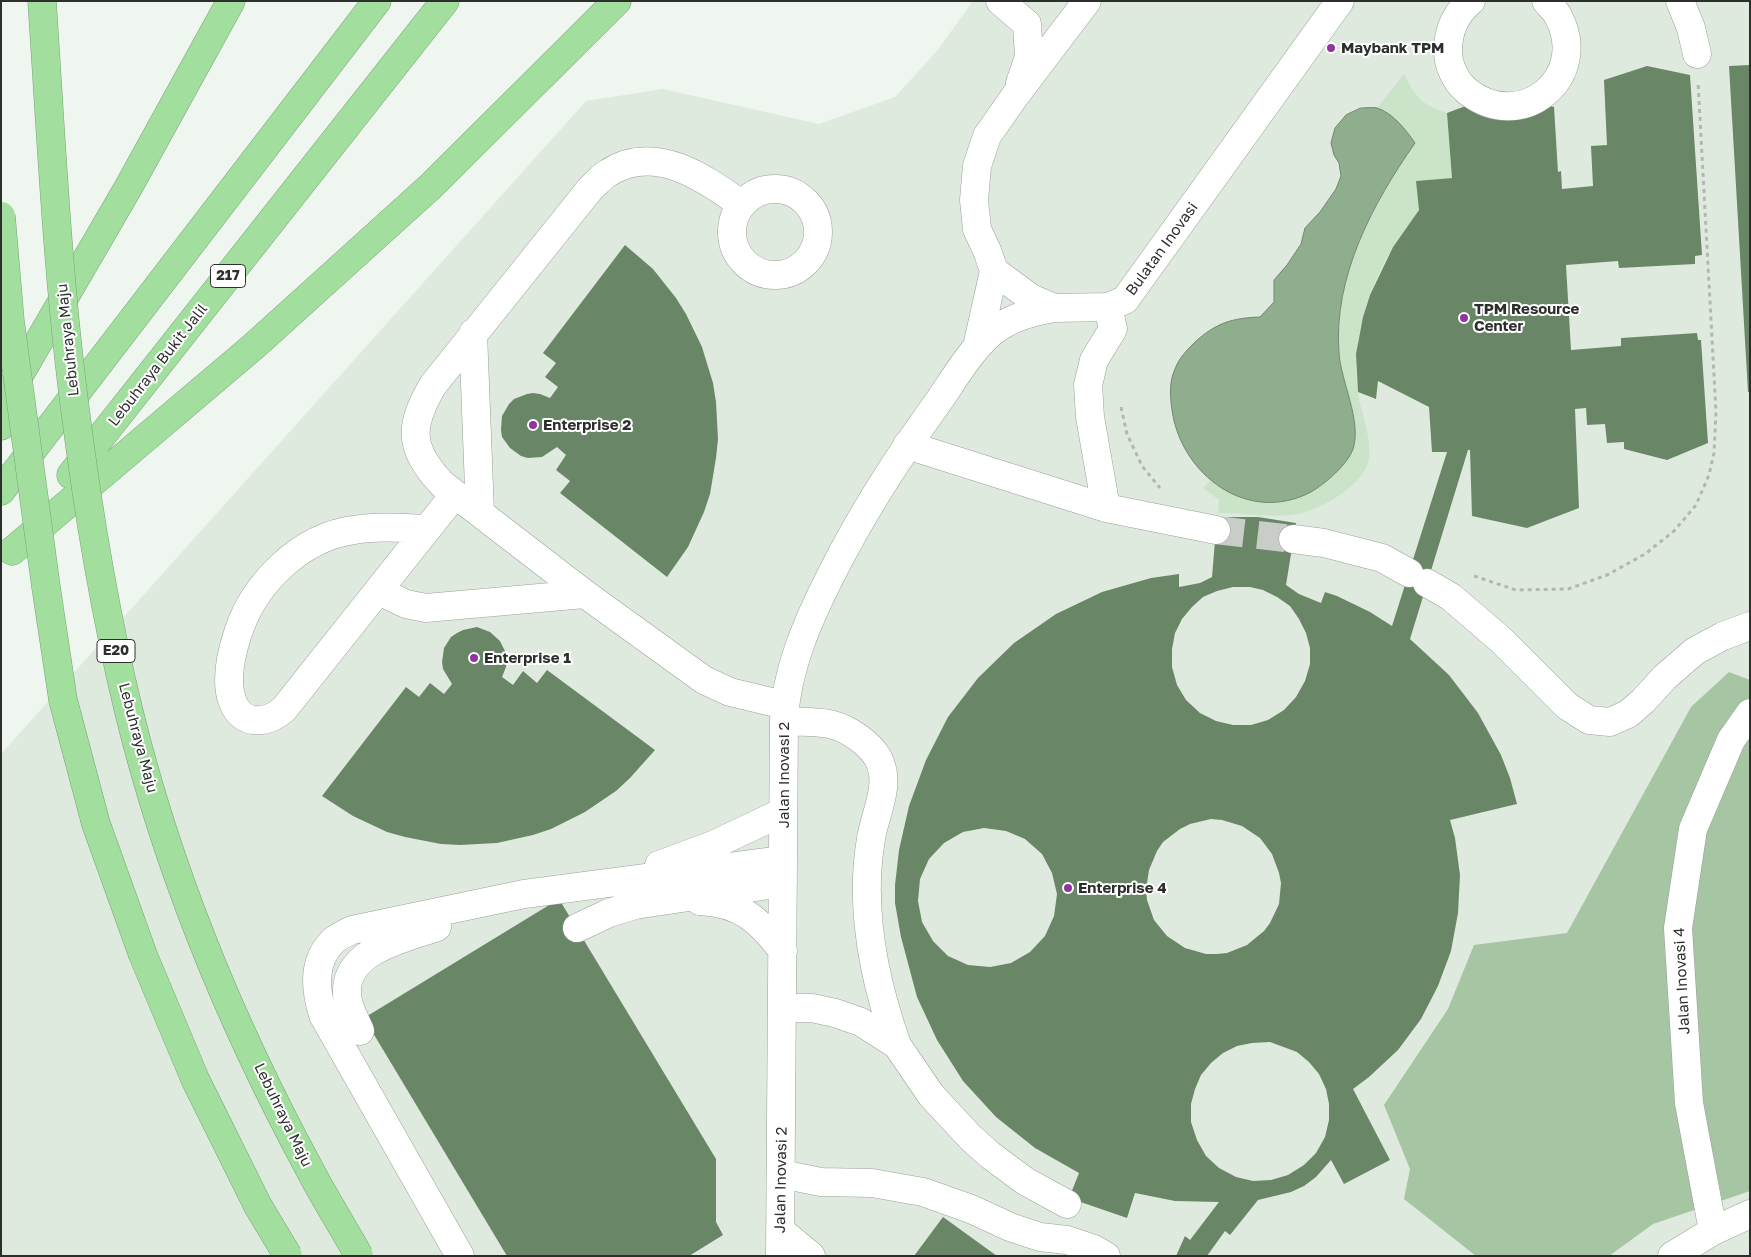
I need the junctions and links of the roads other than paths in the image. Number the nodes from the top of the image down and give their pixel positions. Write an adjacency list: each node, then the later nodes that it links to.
1 (42, 1): 53 (highway, Lebuhraya Maju / E20, bridge)
2 (232, 1): 21 (highway)
3 (377, 1): 24 (highway)
4 (445, 1): 31 (highway, Lebuhraya Bukit Jalil / 217)
5 (1000, 1): 13 (street)
6 (1087, 1): 13 (street)
7 (1340, 1): 17 (street, Bulatan Inovasi)
8 (1471, 1): 9 (street)
9 (1546, 1)
10 (1680, 1): 12 (street)
11 (612, 5): 31 (highway)
12 (1697, 54)
13 (1015, 96): 16 (street)
14 (742, 204): 19 (street)
15 (1, 216): 52 (highway, bridge)
16 (994, 271): 18 (street, Bulatan Inovasi); 20 (street)
17 (1108, 307): 18 (street, Bulatan Inovasi); 26 (street)
18 (1054, 308): 20 (street)
19 (473, 333): 25 (street); 27 (street)
20 (977, 347): 23 (street, Jalan Inovasi 2)
21 (6, 387): 22 (highway)
22 (1, 426)
23 (907, 445): 26 (street); 35 (street, Jalan Inovasi 2)
24 (1, 491)
25 (455, 494): 27 (street); 28 (street)
26 (1106, 508): 29 (street)
27 (480, 513): 33 (street)
28 (426, 528): 32 (street); 32 (street)
29 (1216, 530)
30 (1293, 539): 34 (street)
31 (6, 557)
32 (379, 591): 33 (street)
33 (585, 594): 35 (street)
34 (1750, 626)
35 (784, 713): 37 (street, Jalan Inovasi 2); 46 (street)
36 (1750, 713): 50 (street, Jalan Inovasi 4)
37 (783, 812): 38 (street, Jalan Inovasi 2); 39 (street)
38 (783, 872): 39 (street); 41 (street); 43 (street, Jalan Inovasi 2)
39 (592, 885): 40 (street)
40 (524, 894): 45 (street); 54 (street)
41 (664, 900): 42 (street); 43 (street)
42 (577, 928)
43 (783, 951): 44 (street, Jalan Inovasi 2)
44 (783, 1008): 46 (street); 47 (street, Jalan Inovasi 2)
45 (360, 1030)
46 (897, 1045): 48 (street)
47 (781, 1174): 51 (street, Jalan Inovasi 2); 56 (street)
48 (1067, 1204)
49 (1750, 1214): 50 (street)
50 (1713, 1231): 57 (street)
51 (781, 1243): 55 (street)
52 (288, 1256)
53 (359, 1256)
54 (460, 1256)
55 (811, 1256)
56 (1106, 1256)
57 (1672, 1256)

